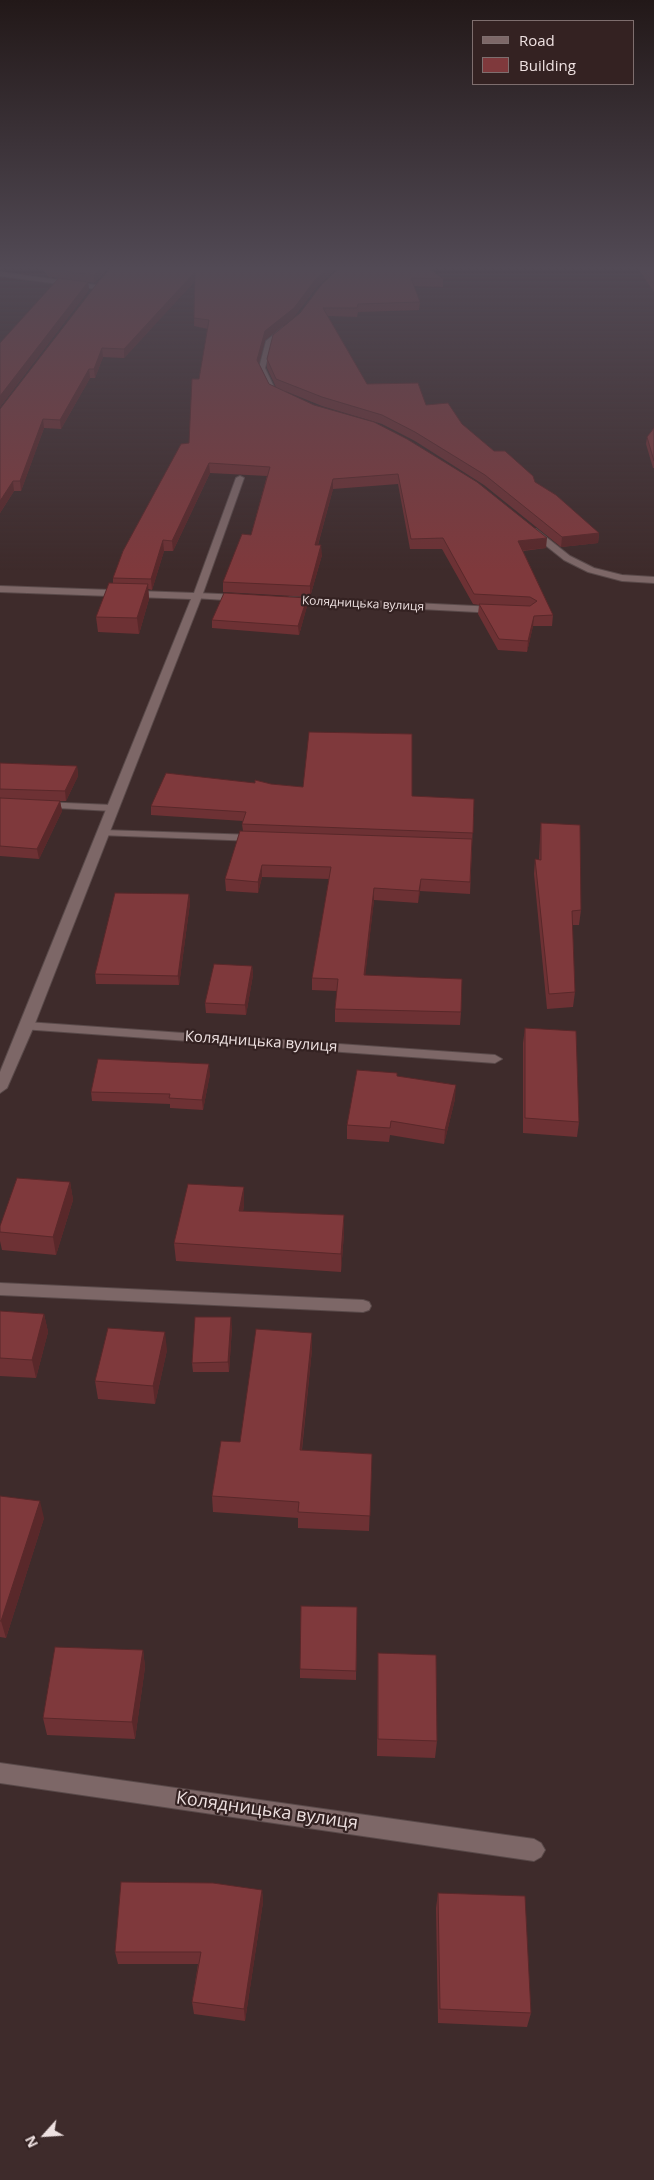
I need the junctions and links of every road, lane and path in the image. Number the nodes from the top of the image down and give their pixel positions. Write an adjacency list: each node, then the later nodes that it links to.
1 (262, 368): 2 (street)
2 (287, 396)
3 (240, 478): 7 (street)
4 (523, 522): 5 (street)
5 (654, 580)
6 (0, 589): 7 (street)
7 (197, 596): 8 (street); 12 (street)
8 (256, 598)
9 (275, 599): 10 (street, Колядницька вулиця)
10 (509, 611)
11 (28, 804): 12 (street)
12 (112, 808): 13 (street)
13 (103, 832): 14 (street); 15 (street)
14 (272, 839)
15 (27, 1026): 16 (street, Колядницька вулиця); 17 (street)
16 (495, 1059)
17 (2, 1079)
18 (0, 1289): 19 (street)
19 (362, 1306)
20 (0, 1773): 21 (street, Колядницька вулиця)
21 (534, 1850)

